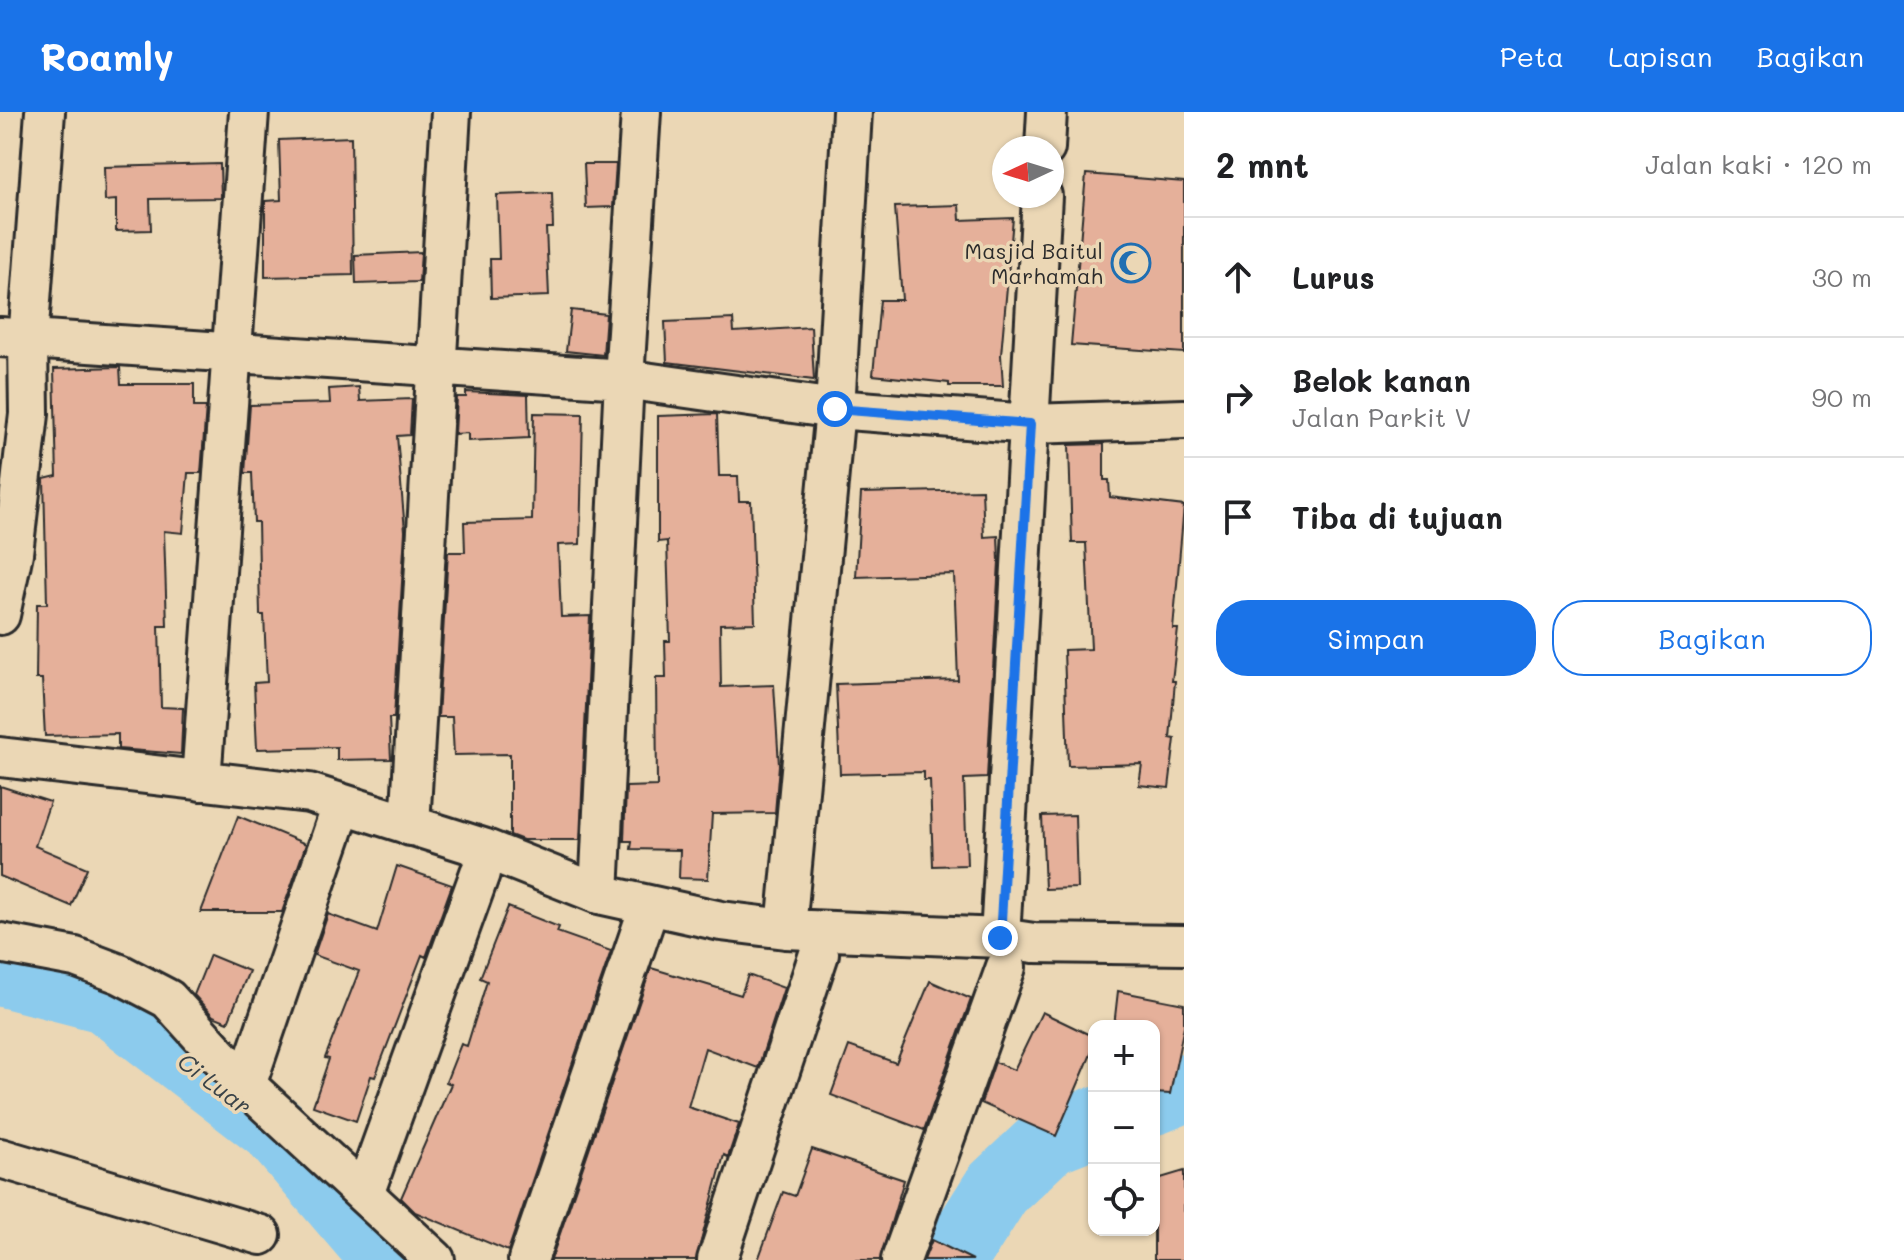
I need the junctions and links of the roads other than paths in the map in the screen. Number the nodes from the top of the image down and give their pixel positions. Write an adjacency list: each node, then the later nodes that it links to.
1 (45, 112): 9 (street)
2 (249, 112): 10 (street)
3 (451, 112): 11 (street)
4 (641, 112): 12 (street)
5 (852, 112): 13 (street)
6 (1047, 112): 7 (street)
7 (1046, 136)
8 (1041, 208): 15 (street)
9 (14, 339): 10 (street); 16 (street)
10 (232, 355): 11 (street); 18 (street)
11 (435, 369): 12 (street); 20 (street)
12 (624, 379): 13 (street); 22 (street)
13 (835, 409): 15 (street); 24 (street)
14 (1184, 419): 15 (street)
15 (1030, 424): 27 (street)
16 (0, 615)
17 (0, 757): 18 (street)
18 (201, 781): 20 (street)
19 (336, 823): 29 (street)
20 (410, 826): 22 (street)
21 (480, 873): 31 (street)
22 (599, 894): 24 (street)
23 (646, 916): 34 (street)
24 (786, 929): 27 (street)
25 (0, 943): 29 (street)
26 (1184, 945): 27 (street)
27 (1003, 952): 36 (street)
28 (819, 954): 35 (street)
29 (246, 1085): 31 (street)
30 (0, 1158): 32 (street)
31 (364, 1194): 33 (street)
32 (261, 1235)
33 (435, 1260)
34 (528, 1260)
35 (717, 1260)
36 (901, 1260)

